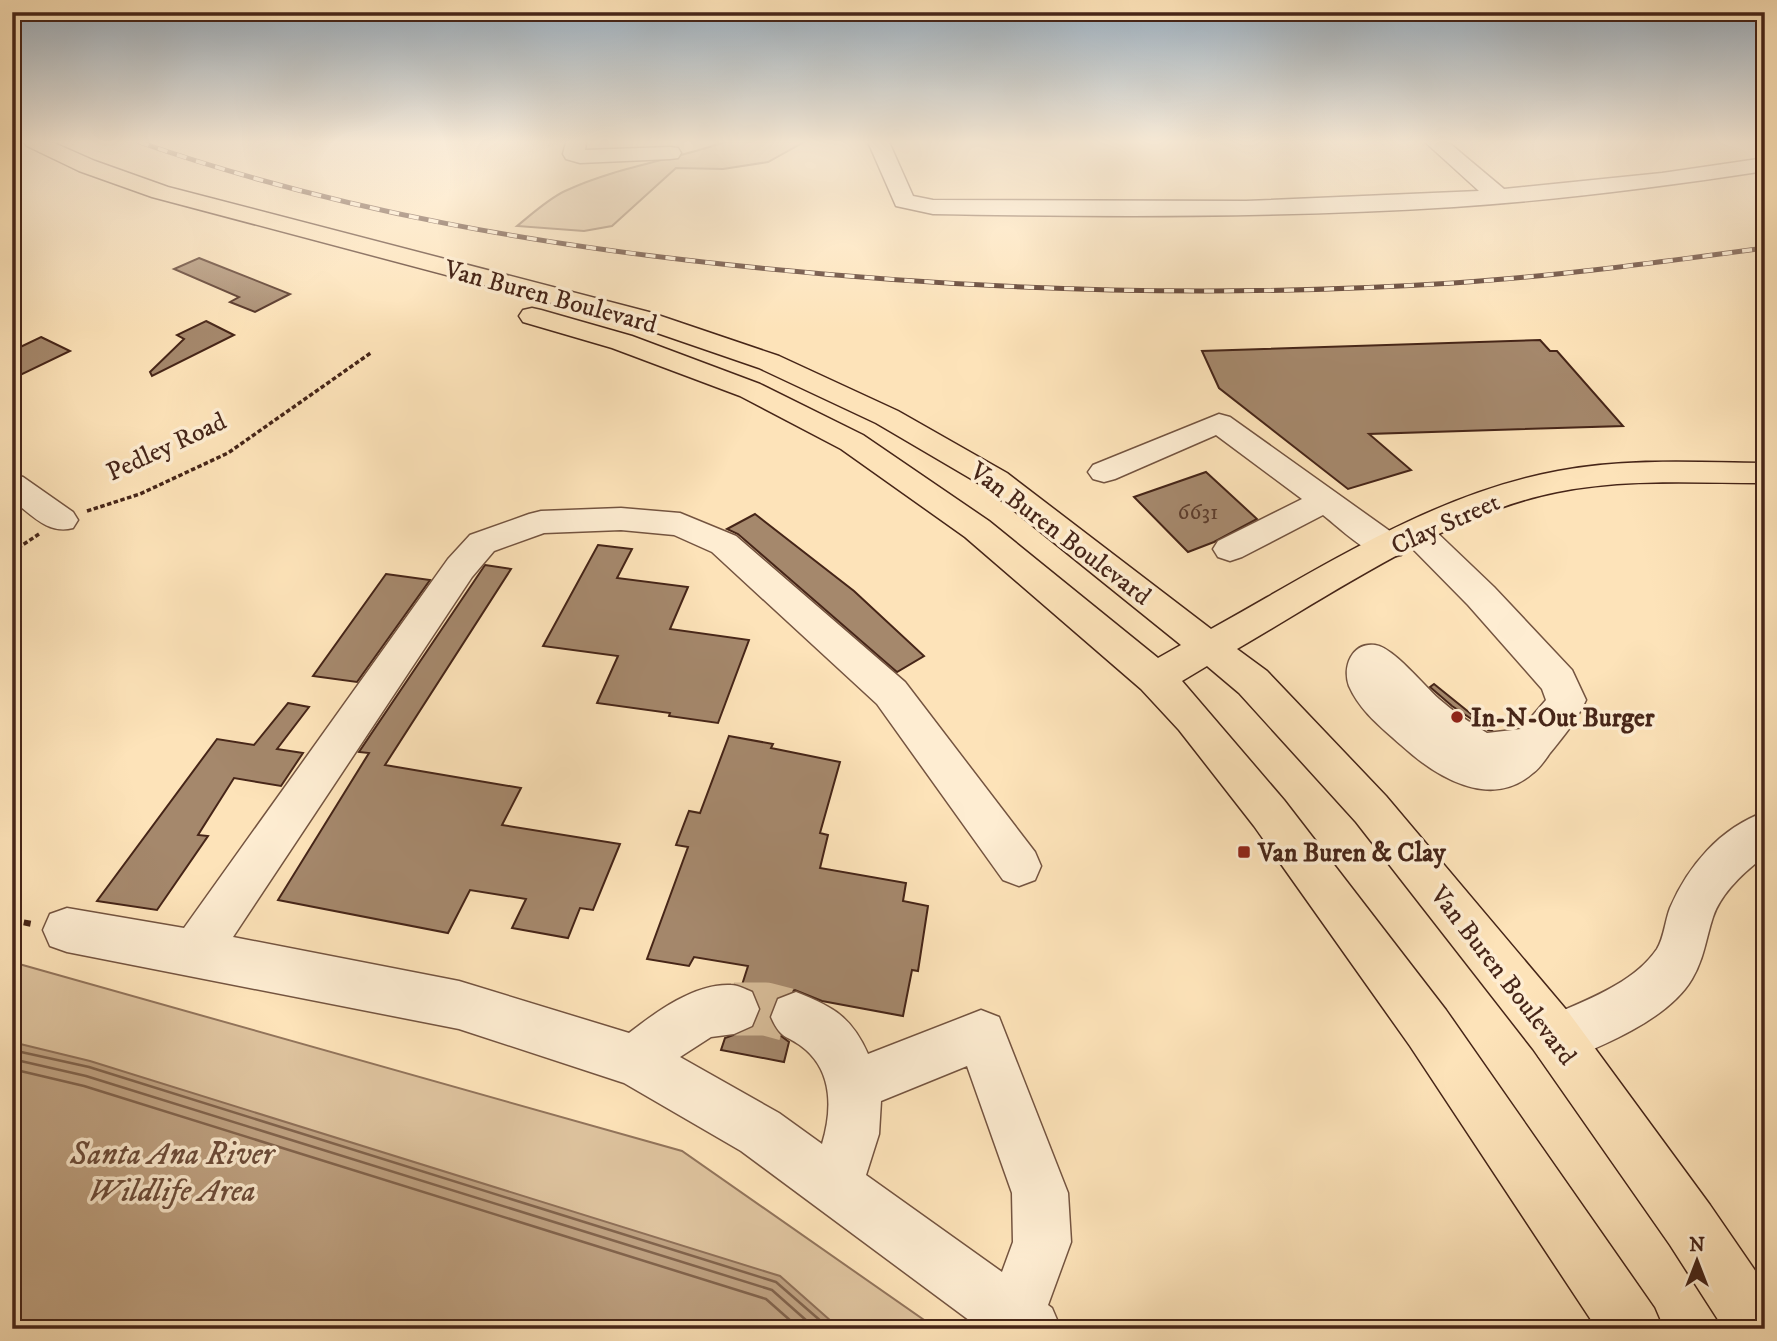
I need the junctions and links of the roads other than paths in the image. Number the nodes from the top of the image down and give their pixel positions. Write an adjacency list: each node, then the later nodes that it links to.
1 (127, 205): 5 (main road)
2 (208, 205): 14 (main road, Van Buren Boulevard)
3 (921, 205): 4 (street)
4 (1336, 205)
5 (266, 244)
6 (490, 304): 16 (main road, Van Buren Boulevard)
7 (1104, 472): 10 (street)
8 (1765, 473): 12 (main road, Clay Street)
9 (12, 484): 11 (street)
10 (1325, 501): 12 (street); 13 (street)
11 (61, 520)
12 (1403, 540): 14 (main road, Clay Street); 15 (street)
13 (1230, 549)
14 (1210, 646): 16 (main road, Clay Street); 23 (main road, Van Buren Boulevard)
15 (1373, 659)
16 (1155, 678): 28 (main road, Van Buren Boulevard)
17 (1765, 831): 23 (street)
18 (1019, 866): 20 (street)
19 (67, 930): 20 (street)
20 (195, 953): 24 (street)
21 (734, 1009): 24 (street)
22 (796, 1017): 25 (street)
23 (1557, 1039): 29 (main road, Van Buren Boulevard)
24 (636, 1061): 26 (street)
25 (854, 1086): 26 (street); 27 (street)
26 (835, 1186): 27 (street)
27 (1022, 1323)
28 (1633, 1329)
29 (1759, 1329)

